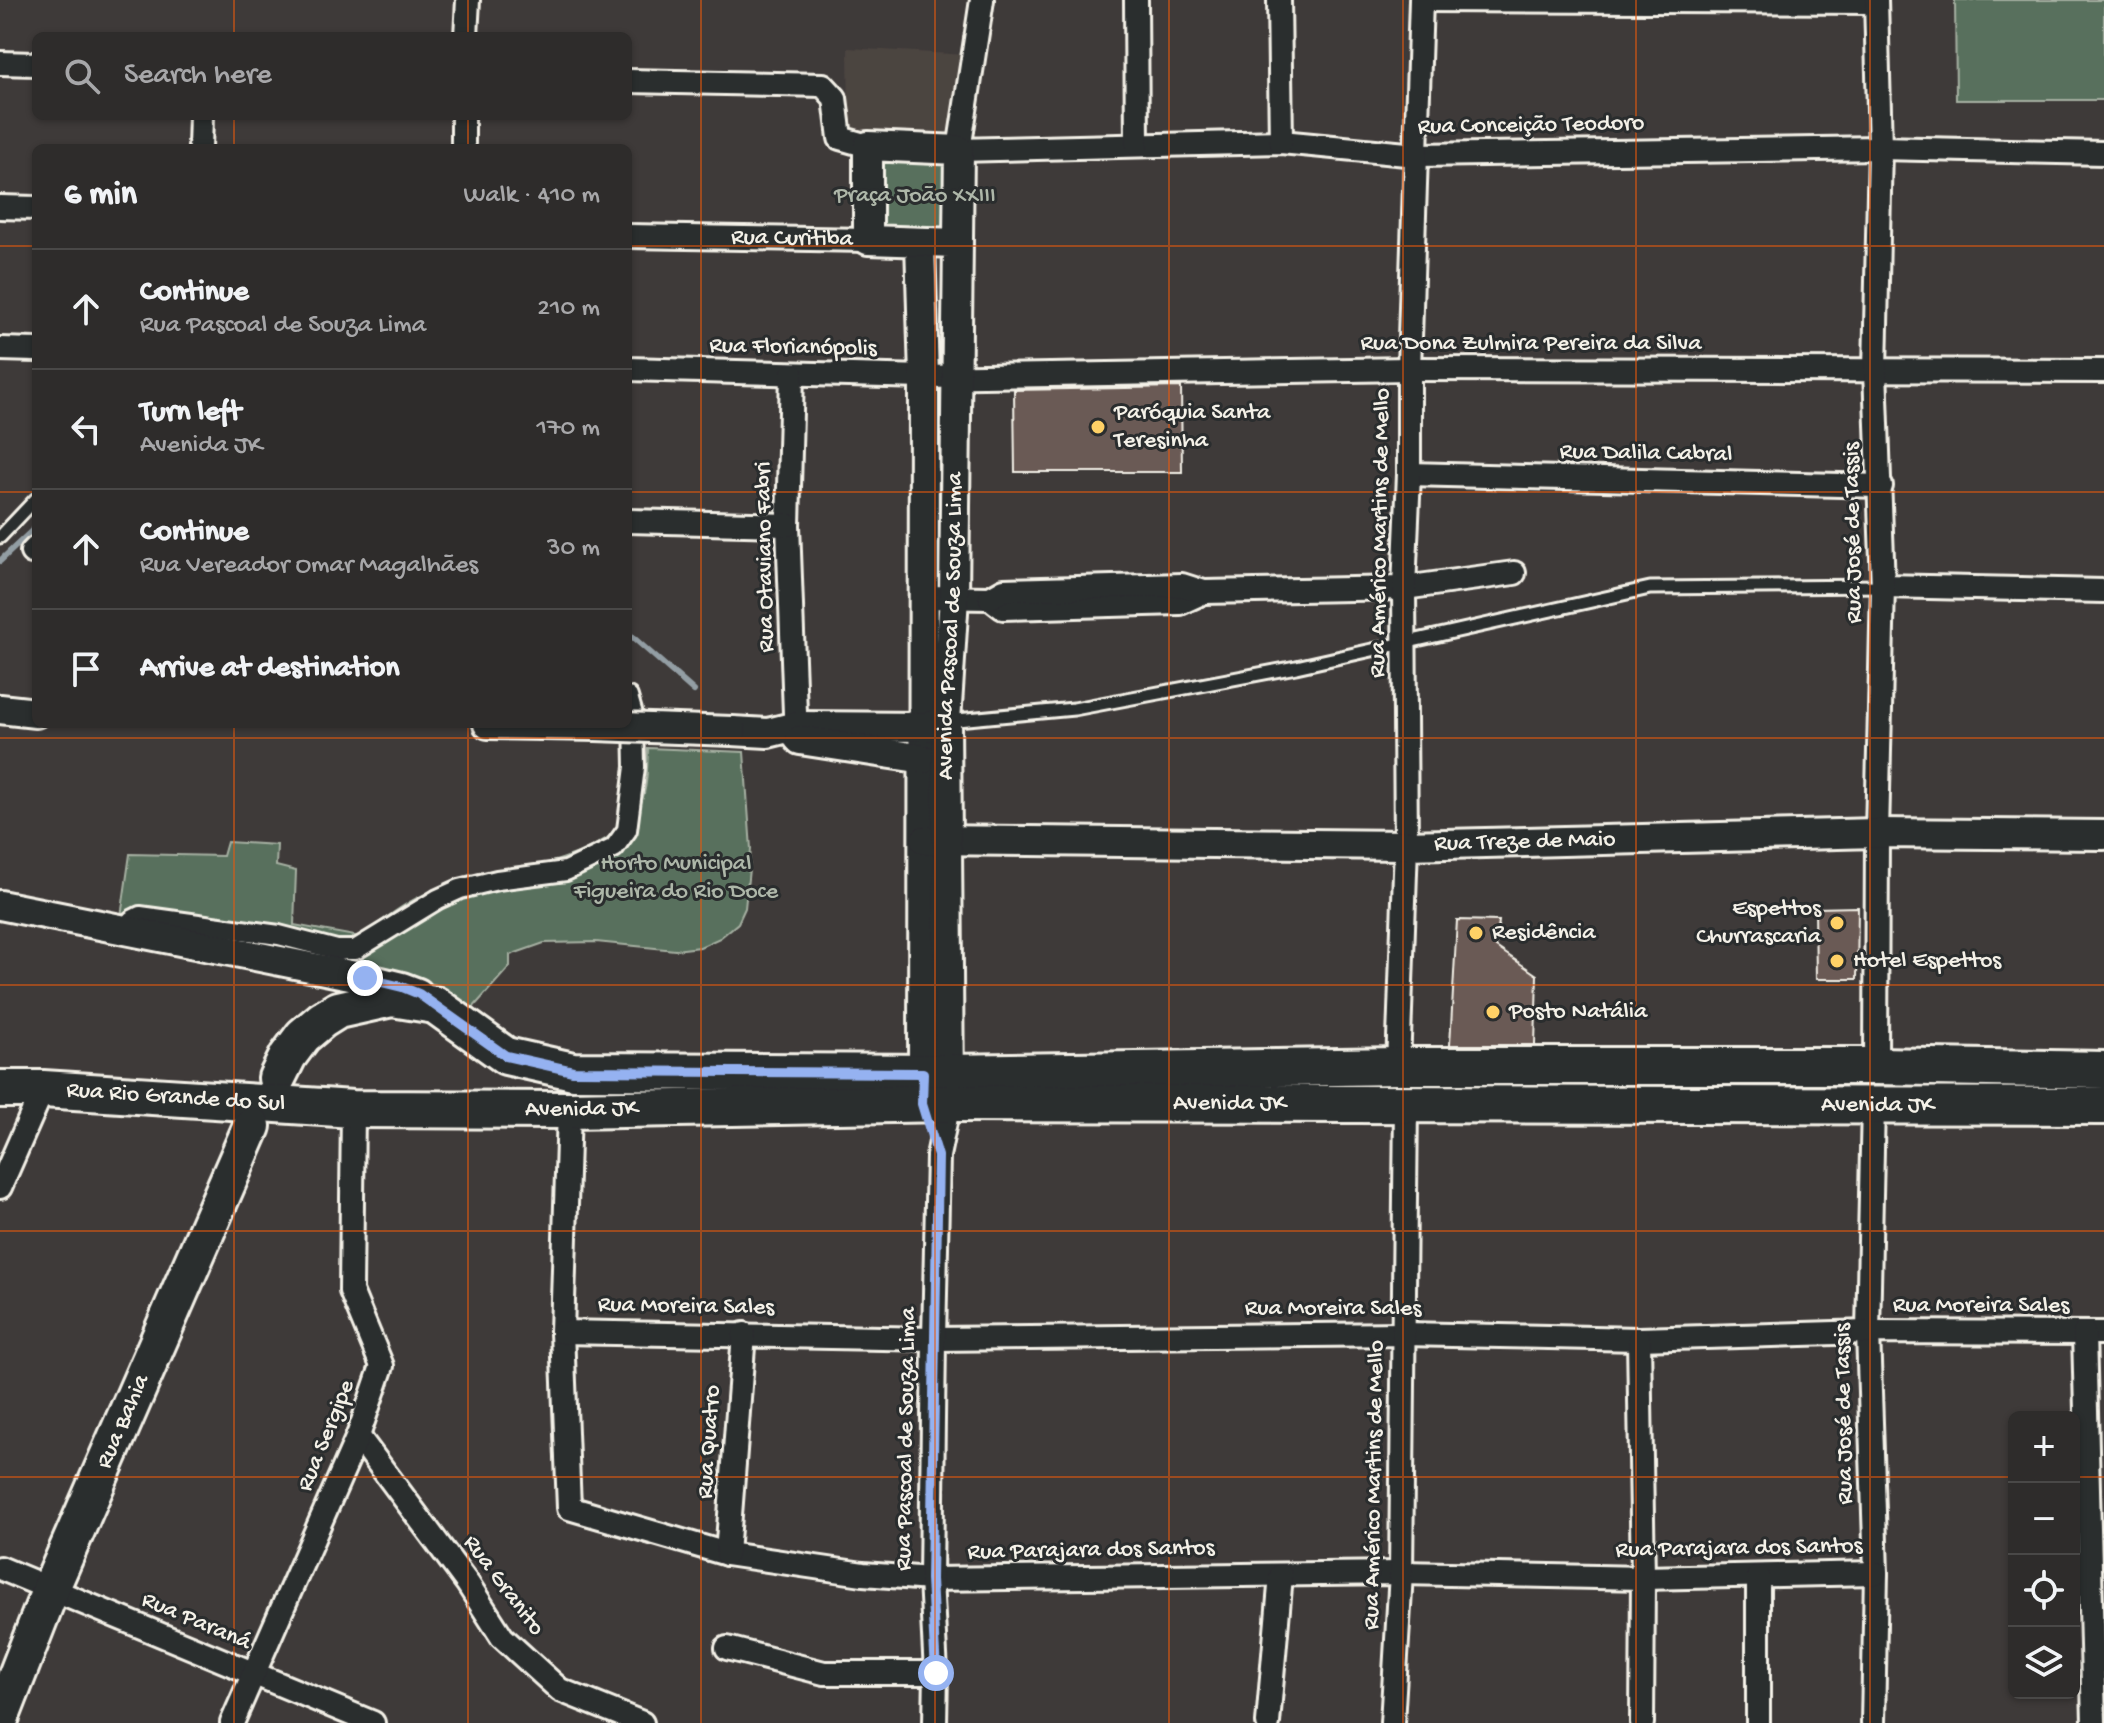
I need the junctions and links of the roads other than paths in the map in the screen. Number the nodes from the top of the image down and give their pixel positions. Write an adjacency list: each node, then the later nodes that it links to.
1 (468, 0): 8 (street)
2 (982, 0): 20 (street)
3 (1136, 0): 17 (street)
4 (1279, 0): 14 (street)
5 (1421, 0): 6 (street); 22 (street, Rua Américo Martins de Mello)
6 (1663, 0): 7 (street)
7 (1876, 1): 19 (street, Rua José de Tassis)
8 (466, 32)
9 (0, 63): 10 (street)
10 (32, 64)
11 (632, 81): 18 (street)
12 (201, 120): 15 (street)
13 (463, 120): 16 (street)
14 (1281, 142): 17 (street, Rua Conceição Teodoro); 22 (street, Rua Conceição Teodoro)
15 (200, 144)
16 (463, 144)
17 (1137, 145): 20 (street, Rua Conceição Teodoro)
18 (868, 146): 20 (street); 26 (street)
19 (1880, 148): 21 (street, Rua Conceição Teodoro); 22 (street, Rua Conceição Teodoro); 33 (street, Rua José de Tassis)
20 (959, 150): 28 (street, Avenida Pascoal de Souza Lima)
21 (2104, 153)
22 (1417, 155): 32 (street, Rua Américo Martins de Mello)
23 (0, 207): 24 (street)
24 (32, 208)
25 (632, 236): 26 (street, Rua Curitiba)
26 (868, 240): 27 (street, Rua Curitiba)
27 (920, 242): 28 (street, Rua Curitiba); 37 (street, Avenida Pascoal de Souza Lima)
28 (957, 243): 36 (street, Avenida Pascoal de Souza Lima)
29 (0, 349): 30 (street)
30 (32, 350)
31 (632, 369): 35 (street, Rua Florianópolis)
32 (1409, 369): 33 (street, Rua Dona Zulmira Pereira da Silva); 36 (street, Rua Dona Zulmira Pereira da Silva); 38 (street, Rua Américo Martins de Mello)
33 (1875, 370): 34 (street, Rua Dona Zulmira Pereira da Silva); 39 (street, Rua José de Tassis)
34 (2104, 371)
35 (792, 374): 37 (street, Rua Florianópolis); 42 (street, Rua Otaviano Fabri)
36 (957, 375): 37 (street, Rua Florianópolis); 49 (street, Avenida Pascoal de Souza Lima)
37 (924, 377): 48 (street, Avenida Pascoal de Souza Lima)
38 (1409, 474): 39 (street, Rua Dalila Cabral); 46 (street, Rua Américo Martins de Mello)
39 (1881, 486): 45 (street, Rua José de Tassis)
40 (32, 503): 43 (lane)
41 (632, 521): 42 (street)
42 (788, 525): 56 (street, Rua Otaviano Fabri)
43 (0, 537)
44 (1514, 573): 46 (street)
45 (1883, 586): 47 (street); 50 (lane); 58 (street, Rua José de Tassis)
46 (1404, 588): 49 (street); 50 (street, Rua Américo Martins de Mello)
47 (2104, 591)
48 (924, 597): 49 (street); 54 (street, Avenida Pascoal de Souza Lima)
49 (954, 597): 54 (street, Avenida Pascoal de Souza Lima)
50 (1405, 641): 54 (lane); 61 (street, Rua Américo Martins de Mello)
51 (0, 709): 53 (street)
52 (632, 711): 63 (street)
53 (32, 713)
54 (935, 724): 56 (street); 57 (street, Avenida Pascoal de Souza Lima); 60 (street, Avenida Pascoal de Souza Lima)
55 (632, 727): 56 (street, bridge)
56 (796, 733): 57 (street)
57 (924, 759): 60 (street, Avenida Pascoal de Souza Lima)
58 (1877, 833): 59 (street, Rua Treze de Maio); 61 (street, Rua Treze de Maio); 66 (street, Rua José de Tassis)
59 (2104, 835)
60 (935, 840): 61 (street, Rua Treze de Maio); 69 (street, Avenida Pascoal de Souza Lima)
61 (1406, 845): 65 (street, Rua Américo Martins de Mello)
62 (0, 905): 63 (street)
63 (126, 930): 64 (street)
64 (435, 1005): 68 (main road); 69 (main road, Avenida JK)
65 (1398, 1066): 66 (main road, Avenida JK); 69 (main road, Avenida JK)
66 (1876, 1066): 67 (main road, Avenida JK)
67 (2104, 1070)
68 (277, 1078)
69 (936, 1088): 72 (main road, Avenida JK); 76 (main road, Avenida JK); 84 (street, Rua Pascoal de Souza Lima)
70 (0, 1089): 71 (main road, Rua Rio Grande do Sul)
71 (43, 1089): 75 (main road, Rua Rio Grande do Sul); 78 (street)
72 (1406, 1103): 73 (main road, Avenida JK); 83 (street, Rua Américo Martins de Mello)
73 (1873, 1104): 74 (main road, Avenida JK); 80 (street, Rua José de Tassis)
74 (2104, 1106)
75 (353, 1109): 76 (main road, Avenida JK); 86 (street, Rua Sergipe)
76 (569, 1110): 79 (street, Rua Parajara dos Santos)
77 (252, 1126): 95 (main road, Rua Bahia)
78 (0, 1187)
79 (562, 1332): 82 (street, Rua Moreira Sales); 87 (street, Rua Parajara dos Santos)
80 (1868, 1332): 81 (street, Rua Moreira Sales); 85 (street, Rua Moreira Sales); 90 (street, Rua José de Tassis)
81 (2094, 1333): 109 (street)
82 (744, 1334): 84 (street, Rua Moreira Sales); 87 (street, Rua Quatro)
83 (1405, 1334): 84 (street, Rua Moreira Sales); 85 (street, Rua Moreira Sales); 89 (street, Rua Américo Martins de Mello)
84 (934, 1339): 94 (street, Rua Pascoal de Souza Lima)
85 (1639, 1339): 93 (street)
86 (358, 1436): 98 (street, Rua Sergipe); 102 (street, Rua Granito)
87 (727, 1554): 94 (street, Rua Parajara dos Santos)
88 (0, 1568): 95 (street, Rua Paraná)
89 (1401, 1573): 91 (street, Rua Parajara dos Santos); 93 (street, Rua Parajara dos Santos); 105 (street, Rua Américo Martins de Mello)
90 (1876, 1573): 92 (street, Rua Parajara dos Santos); 108 (street, Rua José de Tassis)
91 (1281, 1575): 94 (street, Rua Parajara dos Santos); 104 (street)
92 (1758, 1576): 93 (street, Rua Parajara dos Santos); 107 (street)
93 (1643, 1578): 106 (street)
94 (931, 1579): 97 (street, Rua Pascoal de Souza Lima)
95 (51, 1588): 98 (street, Rua Paraná); 99 (main road, Rua Bahia)
96 (727, 1648): 97 (street)
97 (936, 1673): 103 (street, Rua Pascoal de Souza Lima)
98 (254, 1675): 100 (street, Rua Sergipe); 101 (street, Rua Paraná)
99 (0, 1719)
100 (232, 1723)
101 (373, 1723)
102 (642, 1723)
103 (935, 1723)
104 (1268, 1723)
105 (1392, 1723)
106 (1642, 1723)
107 (1758, 1723)
108 (1873, 1723)
109 (2094, 1723)

